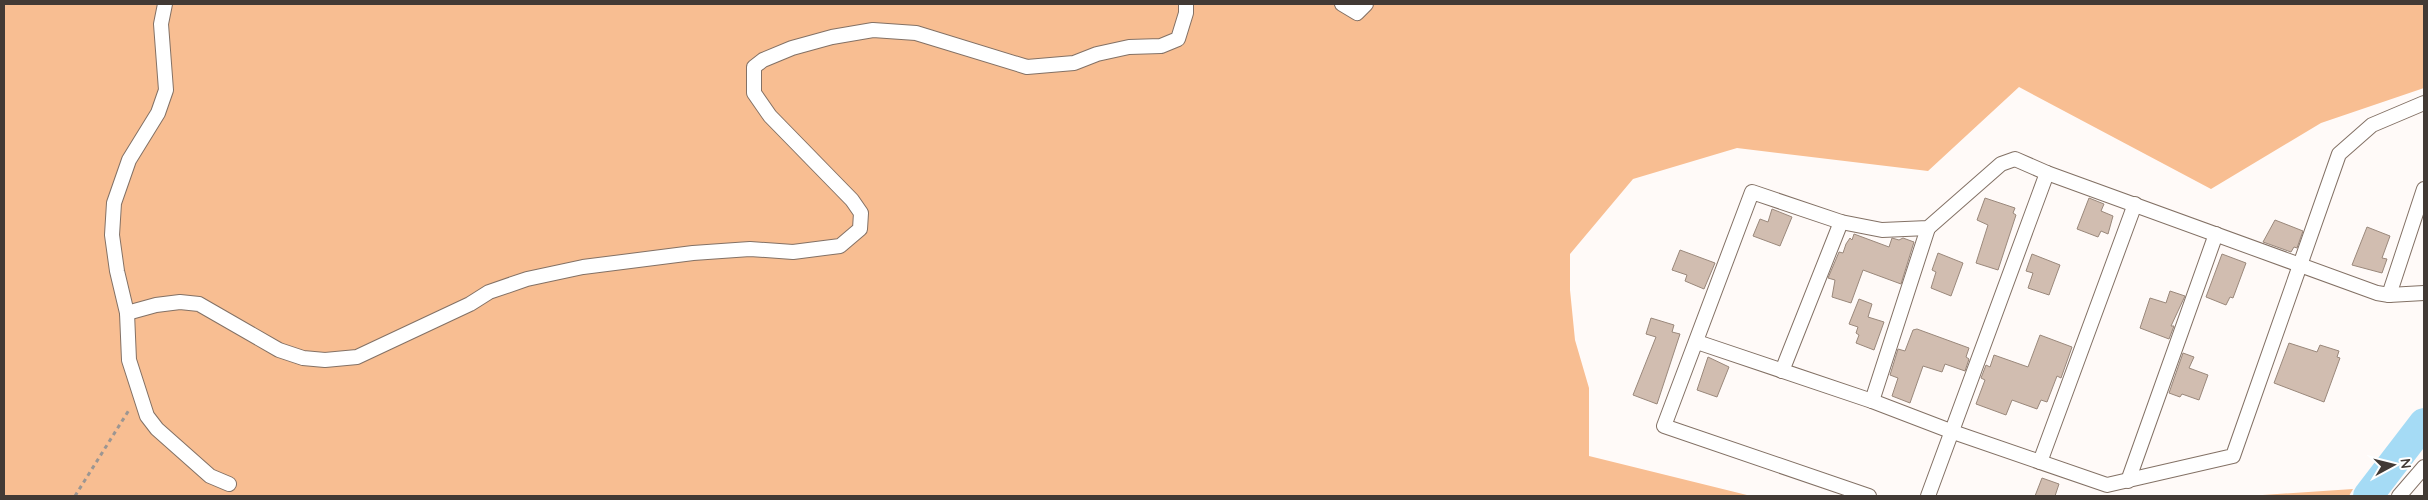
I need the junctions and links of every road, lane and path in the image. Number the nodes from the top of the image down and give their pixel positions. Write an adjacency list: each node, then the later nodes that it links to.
1 (165, 4): 15 (street)
2 (1186, 4): 15 (street)
3 (1342, 4): 4 (street)
4 (1366, 4)
5 (2424, 103): 12 (street)
6 (2047, 174): 8 (street); 10 (street); 20 (street)
7 (2424, 189): 14 (street)
8 (2135, 204): 11 (street); 21 (street)
9 (1841, 222): 10 (street); 16 (street); 17 (street)
10 (1928, 228): 19 (street)
11 (2216, 234): 12 (street); 23 (street)
12 (2300, 267): 14 (street); 23 (street)
13 (2424, 293): 14 (street)
14 (2389, 295)
15 (127, 313): 18 (street)
16 (1697, 342): 17 (street); 27 (street)
17 (1782, 371): 19 (street)
18 (139, 395): 24 (street); 26 (path)
19 (1872, 401): 20 (street)
20 (1953, 432): 21 (street); 28 (street)
21 (2040, 462): 25 (street)
22 (2424, 466): 29 (street)
23 (2128, 481): 25 (street)
24 (229, 484)
25 (2105, 490)
26 (74, 496)
27 (1869, 496)
28 (1928, 496)
29 (2399, 496)

